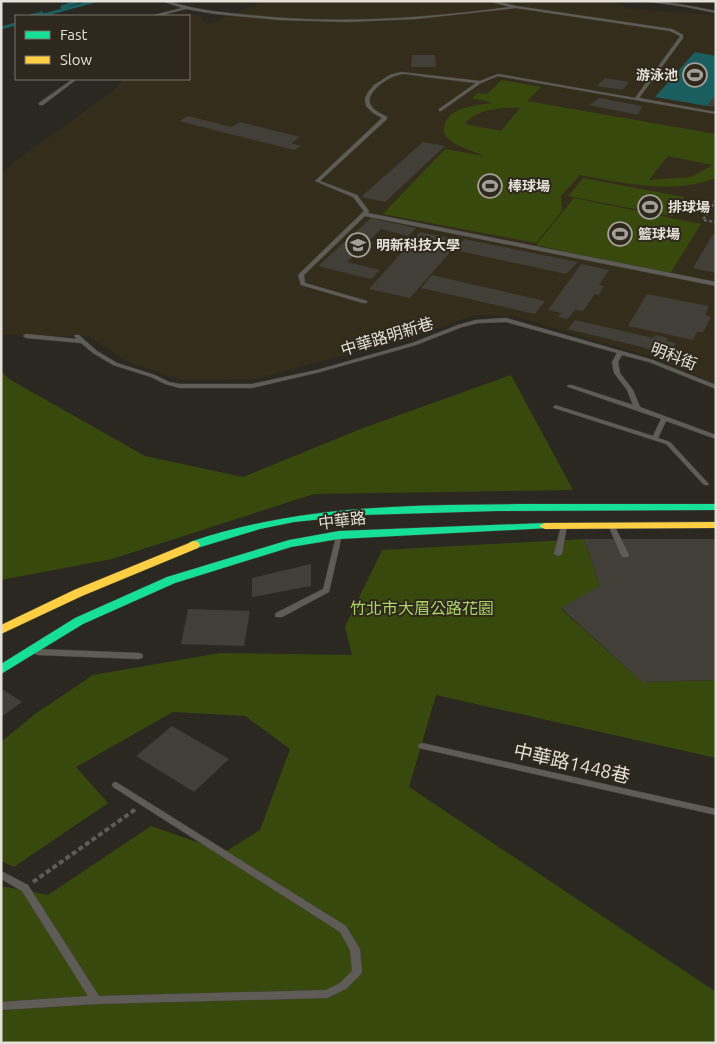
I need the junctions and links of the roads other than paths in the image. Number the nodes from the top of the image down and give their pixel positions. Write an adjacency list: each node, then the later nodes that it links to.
1 (164, 1): 5 (lane)
2 (490, 1): 4 (lane)
3 (644, 1): 6 (lane)
4 (516, 7): 5 (lane); 10 (lane)
5 (185, 8): 7 (lane)
6 (716, 12)
7 (159, 15)
8 (74, 80): 11 (lane)
9 (480, 82): 10 (lane); 12 (lane); 14 (lane)
10 (636, 99): 13 (lane)
11 (41, 104)
12 (441, 110)
13 (716, 112)
14 (365, 214): 15 (lane); 16 (lane)
15 (716, 284)
16 (365, 302)
17 (26, 336): 19 (lane)
18 (77, 336): 19 (lane, 中華路明新巷)
19 (83, 341): 20 (lane, 中華路明新巷)
20 (622, 352): 22 (lane, 明科街); 24 (lane)
21 (570, 386): 24 (lane)
22 (716, 387)
23 (556, 407): 27 (lane)
24 (636, 408): 25 (lane)
25 (664, 418): 26 (lane); 27 (lane)
26 (716, 437)
27 (655, 438): 28 (lane)
28 (706, 484)
29 (716, 507): 37 (main road, 中華路)
30 (611, 525): 31 (main road, 中華路); 32 (main road, 中華路); 35 (lane)
31 (716, 525)
32 (564, 526): 33 (main road, 中華路); 34 (lane)
33 (339, 535): 36 (lane); 38 (main road, 中華路)
34 (558, 554)
35 (625, 555)
36 (279, 616)
37 (1, 630)
38 (28, 652): 39 (lane); 40 (main road, 中華路)
39 (139, 656)
40 (1, 670)
41 (422, 746): 43 (lane, 中華路1448巷)
42 (116, 785): 45 (lane)
43 (716, 812)
44 (2, 876): 45 (lane)
45 (96, 1000): 46 (lane)
46 (1, 1006)

